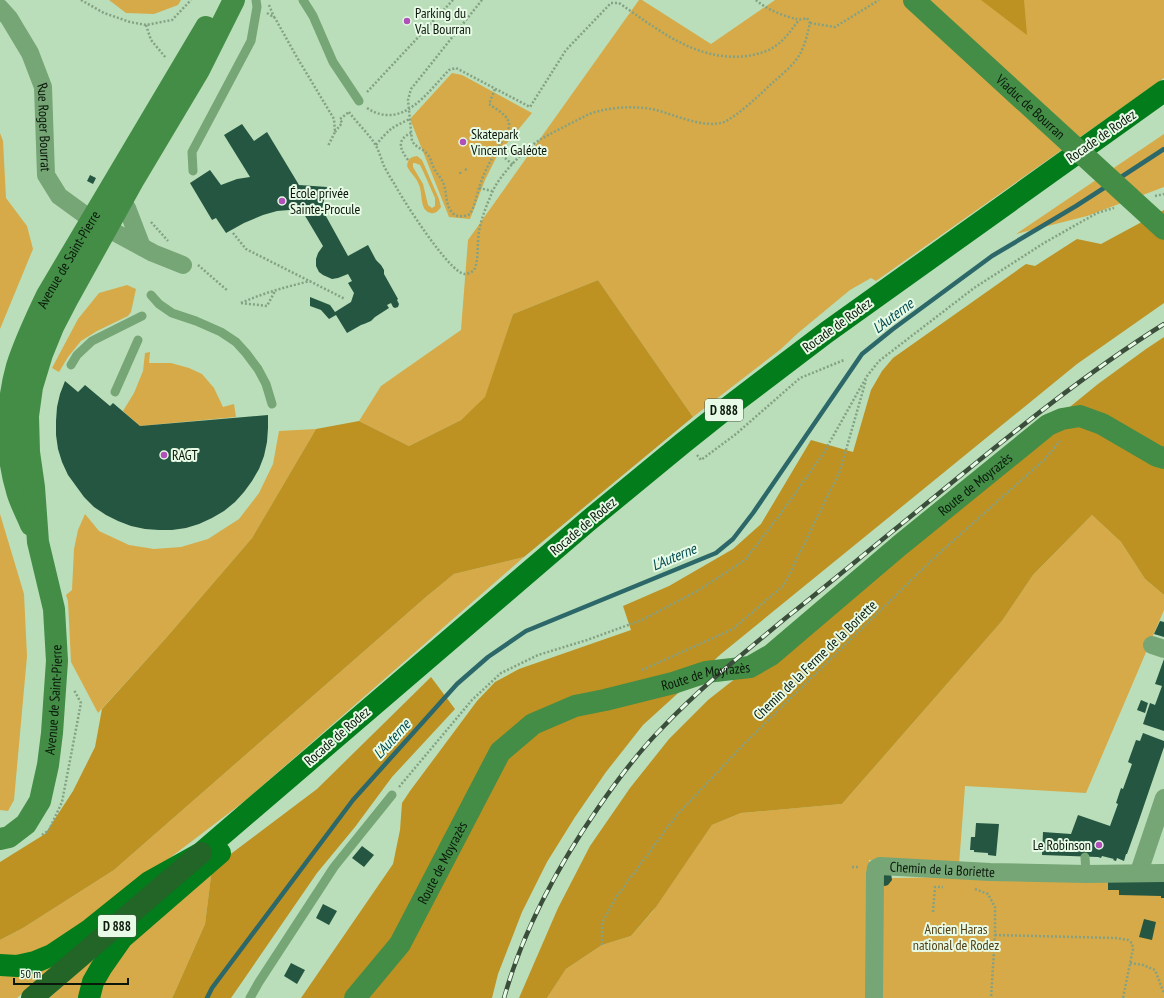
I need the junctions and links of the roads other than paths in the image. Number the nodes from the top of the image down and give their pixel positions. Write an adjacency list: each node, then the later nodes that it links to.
1 (220, 0): 10 (street, Avenue de Saint-Pierre)
2 (234, 0): 10 (street, Avenue de Saint-Pierre)
3 (303, 0): 8 (lane)
4 (914, 0): 12 (street, Viaduc de Bourran, bridge)
5 (257, 4): 9 (lane)
6 (0, 8): 11 (street, Rue Roger Bourrat)
7 (1164, 91): 23 (main road, Rocade de Rodez / D 888)
8 (359, 101)
9 (193, 171)
10 (113, 200): 11 (street, Avenue de Saint-Pierre); 13 (street)
11 (99, 224): 13 (street, Rue Roger Bourrat); 22 (street, Avenue de Saint-Pierre); 22 (street, Avenue de Saint-Pierre)
12 (1164, 230)
13 (142, 247): 14 (street, Rue Roger Bourrat)
14 (183, 265)
15 (152, 295): 20 (lane)
16 (142, 316): 18 (lane)
17 (138, 340): 19 (lane)
18 (71, 365)
19 (115, 392)
20 (272, 404)
21 (1164, 458): 34 (street, Route de Moyrazès)
22 (38, 542): 26 (street, Avenue de Saint-Pierre)
23 (309, 760): 27 (main road, Rocade de Rodez / D 888); 32 (main road)
24 (392, 794): 33 (lane)
25 (1164, 798): 28 (street)
26 (0, 839)
27 (201, 853): 30 (main road); 31 (highway, Rocade de Rodez / D 888)
28 (1139, 872): 29 (street, Chemin de la Boriette); 35 (street, Chemin de la Boriette)
29 (1164, 873)
30 (0, 966)
31 (32, 998)
32 (89, 998)
33 (250, 998)
34 (355, 998)
35 (874, 998)

